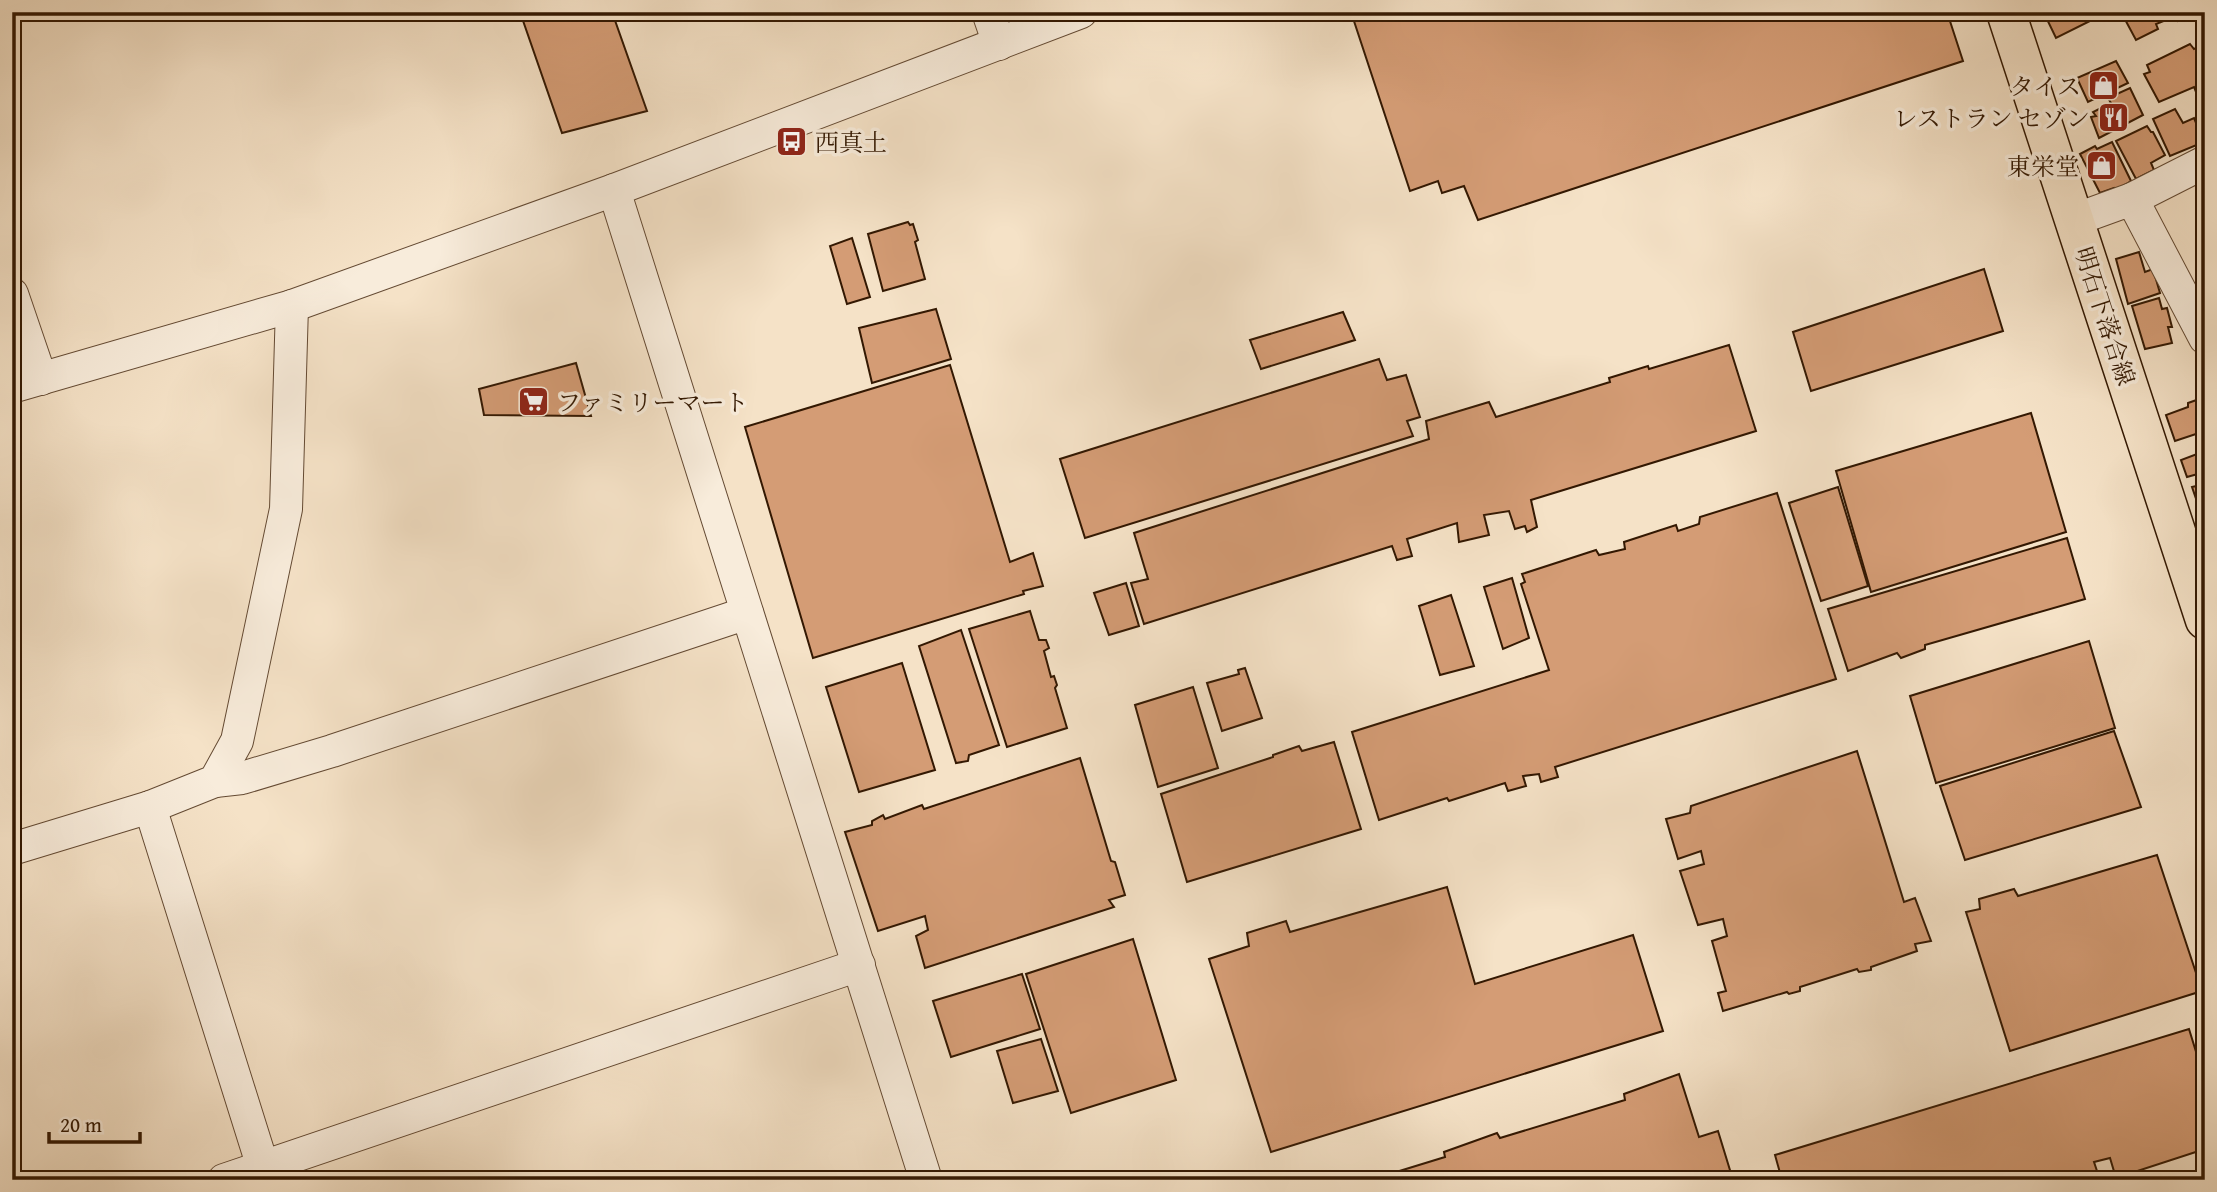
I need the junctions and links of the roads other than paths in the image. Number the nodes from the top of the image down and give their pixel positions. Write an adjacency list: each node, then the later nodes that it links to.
1 (988, 12): 4 (street)
2 (1081, 12): 4 (street)
3 (2006, 12): 8 (main road, 明石下落合線)
4 (999, 44): 6 (street)
5 (2205, 162): 7 (street)
6 (614, 190): 10 (street); 13 (street)
7 (2132, 199): 8 (street); 11 (street)
8 (2074, 220): 14 (main road, 明石下落合線)
9 (12, 294): 12 (street)
10 (292, 306): 12 (street); 15 (street)
11 (2205, 338)
12 (27, 383)
13 (747, 613): 15 (street); 18 (street)
14 (2205, 620)
15 (215, 781): 16 (street)
16 (150, 807): 17 (street); 19 (street)
17 (12, 849)
18 (859, 965): 19 (street); 21 (street)
19 (265, 1174): 20 (street)
20 (224, 1180)
21 (926, 1180)

